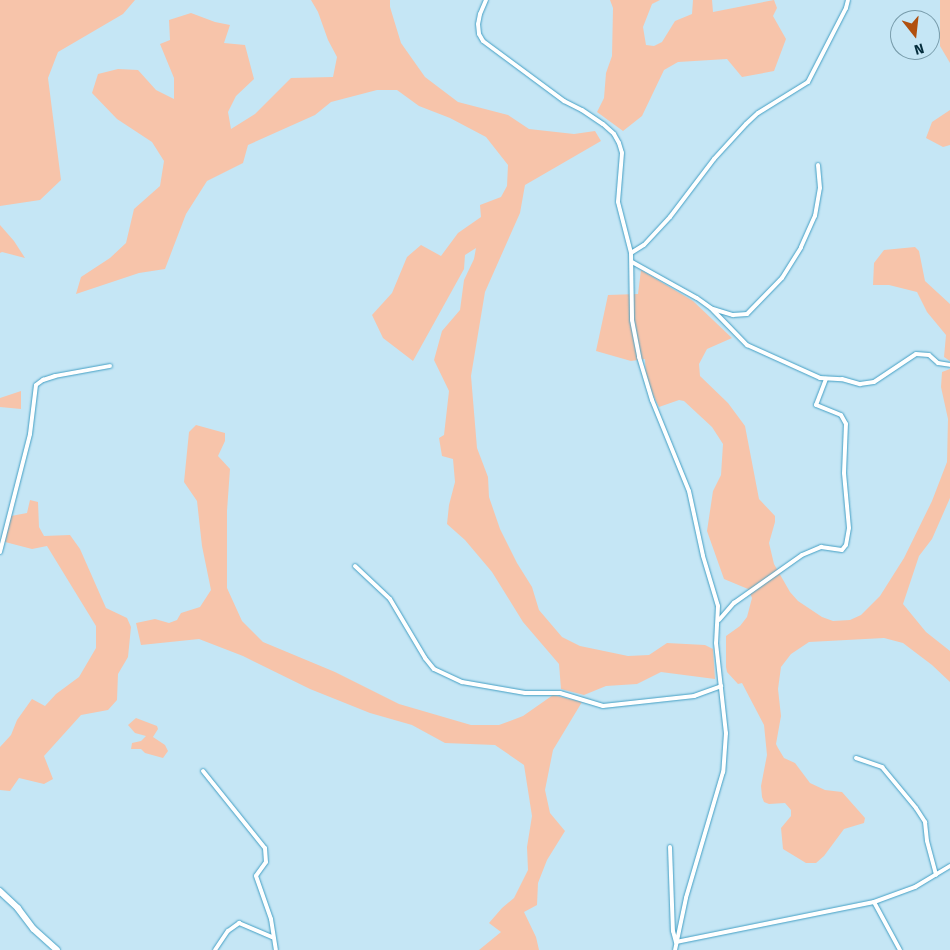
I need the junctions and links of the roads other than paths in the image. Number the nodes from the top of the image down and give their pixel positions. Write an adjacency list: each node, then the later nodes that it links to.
1 (486, 0): 4 (street)
2 (848, 0): 4 (street)
3 (818, 165): 6 (street)
4 (631, 253): 5 (street)
5 (632, 262): 6 (street); 12 (street)
6 (711, 308): 9 (street)
7 (110, 366): 10 (street)
8 (950, 366): 9 (street)
9 (826, 379): 12 (street)
10 (0, 552)
11 (355, 566): 13 (street)
12 (719, 620): 13 (street)
13 (721, 686): 22 (street)
14 (856, 758): 18 (street)
15 (203, 771): 21 (street)
16 (670, 847): 22 (street)
17 (950, 866): 18 (street)
18 (936, 875): 20 (street)
19 (0, 891): 23 (street)
20 (874, 902): 22 (street); 27 (street)
21 (272, 937): 24 (street); 25 (street)
22 (676, 942): 26 (street)
23 (57, 950)
24 (216, 950)
25 (276, 950)
26 (675, 950)
27 (900, 950)

